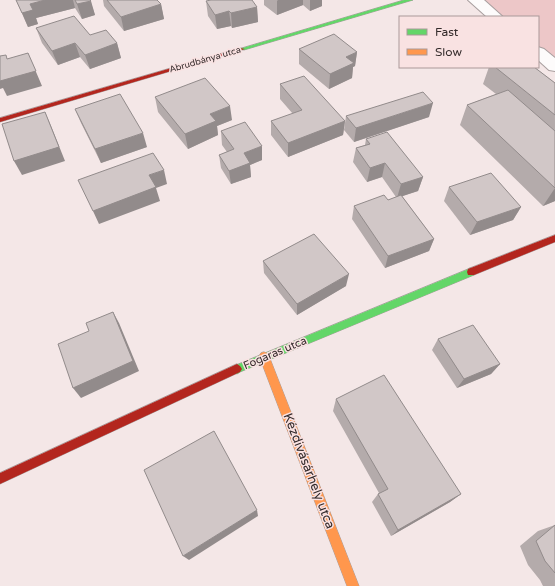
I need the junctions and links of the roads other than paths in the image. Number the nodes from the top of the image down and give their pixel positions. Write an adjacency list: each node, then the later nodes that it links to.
1 (410, 0): 6 (street, Abrudbánya utca)
2 (475, 0): 3 (street)
3 (495, 16)
4 (539, 53): 5 (street)
5 (555, 66)
6 (0, 120)
7 (555, 238): 8 (street, Fogaras utca)
8 (264, 356): 9 (street, Fogaras utca); 10 (street, Kézdivásárhely utca)
9 (0, 479)
10 (353, 586)

